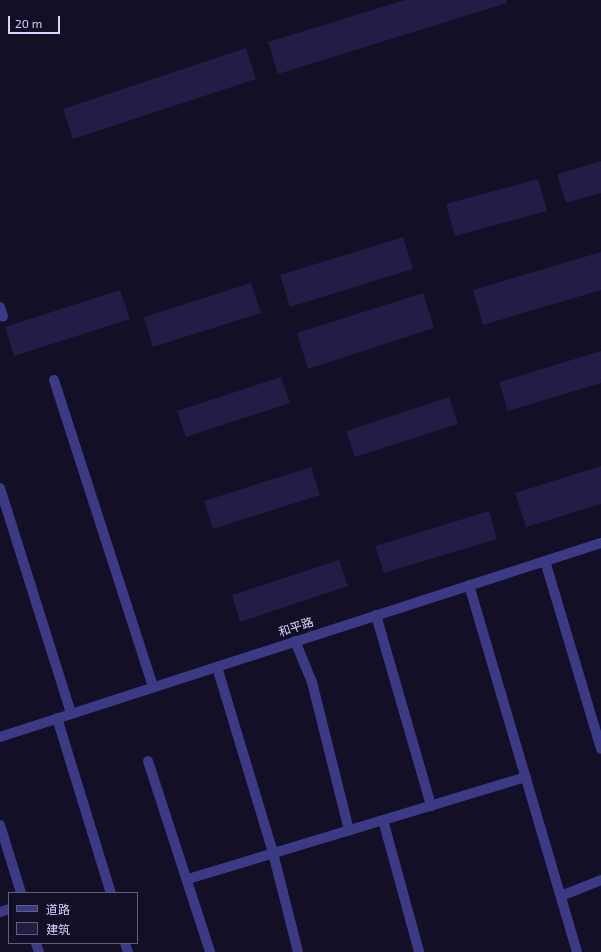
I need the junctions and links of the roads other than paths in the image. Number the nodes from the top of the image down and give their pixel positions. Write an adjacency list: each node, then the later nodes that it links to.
1 (54, 380): 9 (street)
2 (0, 488): 10 (street)
3 (601, 543): 4 (street, 和平路)
4 (545, 561): 5 (street, 和平路); 13 (street)
5 (469, 585): 6 (street, 和平路); 15 (street)
6 (376, 615): 7 (street, 和平路); 16 (street)
7 (295, 641): 8 (street, 和平路); 19 (street)
8 (217, 666): 9 (street, 和平路); 20 (street)
9 (153, 687): 10 (street, 和平路)
10 (72, 713): 11 (street, 和平路)
11 (57, 718): 12 (street, 和平路); 24 (street)
12 (0, 737)
13 (601, 749)
14 (148, 761): 21 (street)
15 (526, 778): 16 (street); 25 (street)
16 (431, 806): 17 (street)
17 (383, 820): 19 (street); 28 (street)
18 (0, 825): 23 (street)
19 (349, 830): 20 (street)
20 (273, 853): 21 (street); 27 (street)
21 (188, 879): 26 (street)
22 (601, 880): 25 (street)
23 (21, 892)
24 (111, 892)
25 (561, 896): 29 (street)
26 (210, 952)
27 (298, 952)
28 (419, 952)
29 (577, 952)

